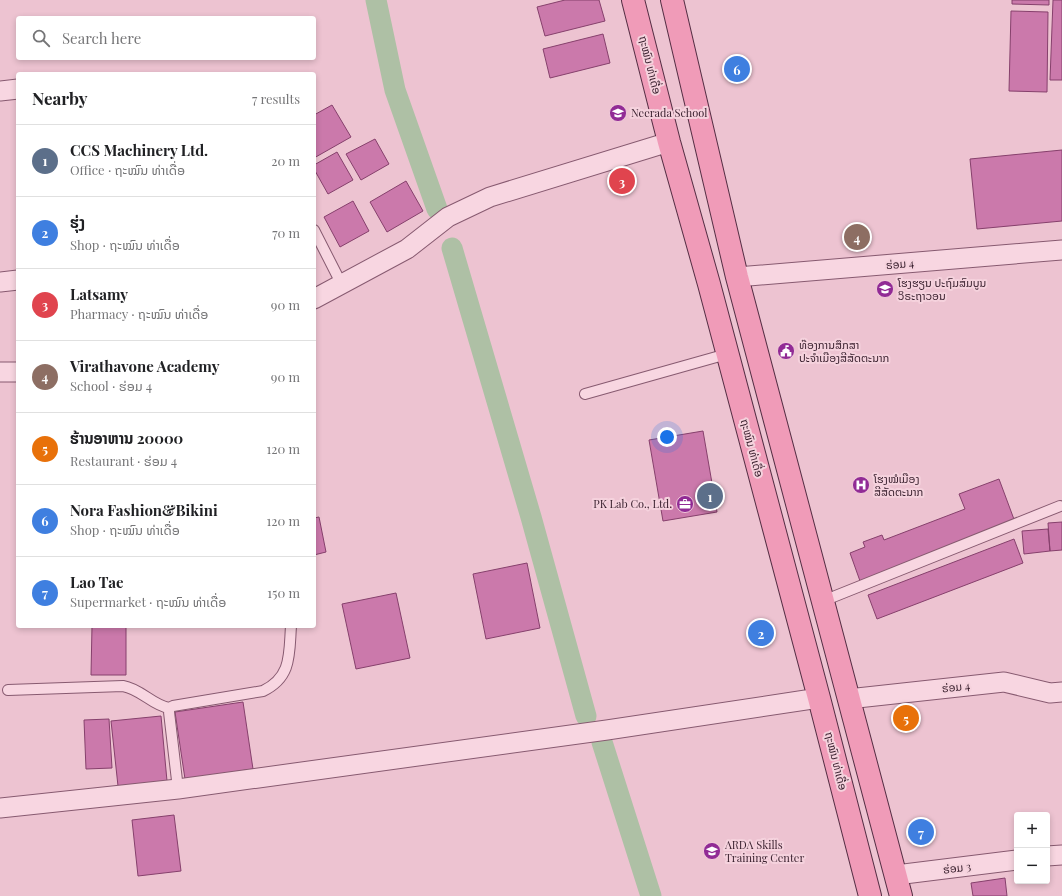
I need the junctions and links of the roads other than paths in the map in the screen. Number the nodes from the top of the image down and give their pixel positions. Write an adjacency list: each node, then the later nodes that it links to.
1 (633, 0): 5 (main road, ຖະໝົນ ທ່າເດື່ອ)
2 (672, 0): 8 (main road)
3 (16, 89): 4 (street)
4 (0, 90)
5 (669, 142): 11 (main road, ຖະໝົນ ທ່າເດື່ອ); 12 (street)
6 (316, 234): 12 (lane)
7 (1062, 250): 8 (street, ຮ່ອມ 4)
8 (737, 277): 11 (main road); 19 (main road)
9 (16, 280): 10 (street)
10 (0, 282)
11 (709, 284): 14 (main road, ຖະໝົນ ທ່າເດື່ອ)
12 (342, 285): 13 (street)
13 (316, 298)
14 (727, 354): 17 (lane); 23 (main road, ຖະໝົນ ທ່າເດື່ອ)
15 (0, 372): 16 (street)
16 (16, 372)
17 (585, 394)
18 (1060, 506): 19 (lane)
19 (822, 601): 24 (main road)
20 (291, 628): 25 (lane)
21 (8, 690): 25 (lane)
22 (1062, 692): 24 (street, ຮ່ອມ 4)
23 (819, 698): 26 (street); 32 (main road, ຖະໝົນ ທ່າເດື່ອ)
24 (848, 699): 31 (main road)
25 (169, 708): 26 (lane)
26 (178, 790): 27 (street)
27 (0, 808)
28 (1062, 854): 29 (street)
29 (1050, 856)
30 (1014, 860): 31 (street, ຮ່ອມ 3)
31 (896, 875): 33 (main road)
32 (870, 896)
33 (901, 896)

